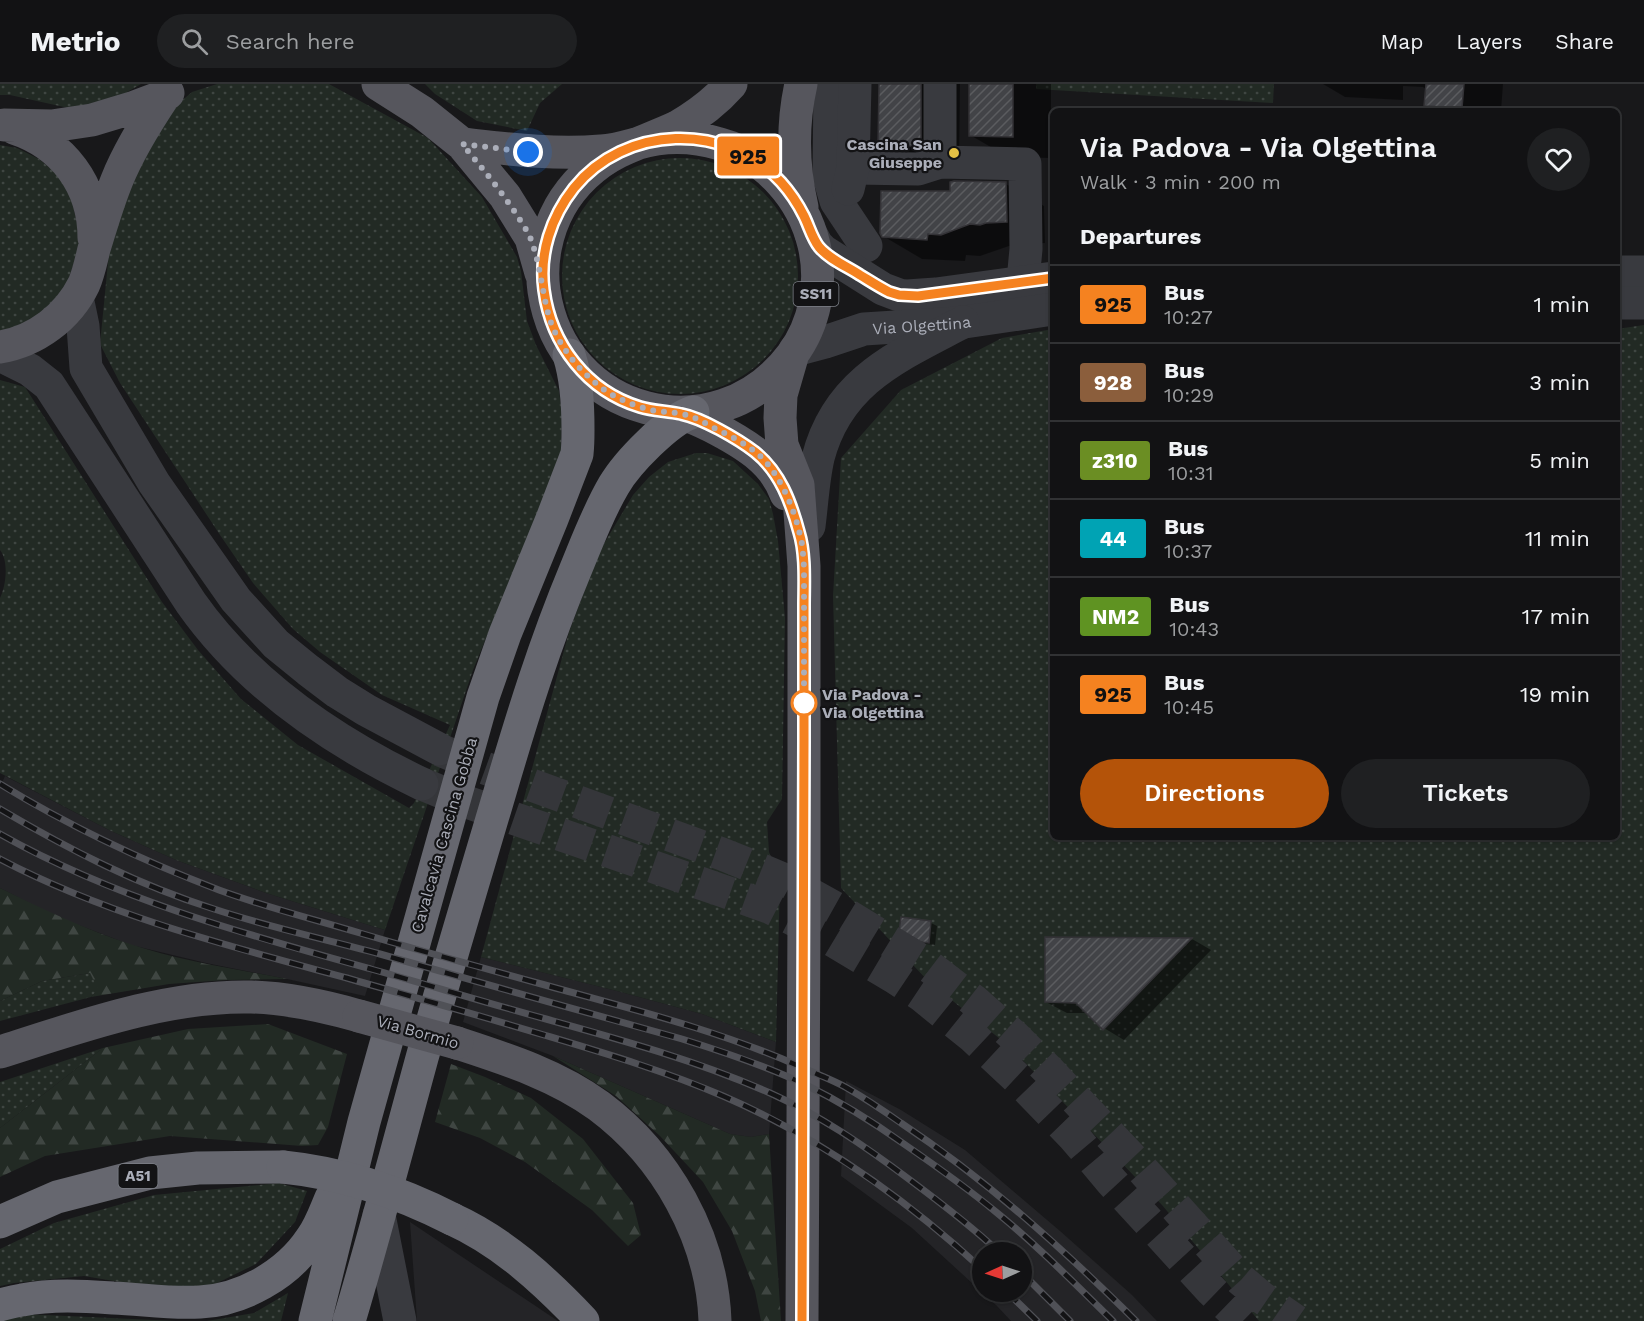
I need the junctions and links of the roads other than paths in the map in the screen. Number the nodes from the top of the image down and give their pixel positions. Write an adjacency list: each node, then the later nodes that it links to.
1 (378, 84): 9 (main road)
2 (731, 84): 10 (main road, SS11)
3 (801, 84): 14 (main road, SS11)
4 (830, 84): 13 (street)
5 (855, 84): 12 (street)
6 (940, 84): 11 (street)
7 (171, 90): 8 (main road); 16 (main road)
8 (2, 124): 16 (main road)
9 (462, 144): 10 (main road); 20 (main road)
10 (635, 145): 14 (main road, SS11); 20 (main road, SS11)
11 (940, 162): 12 (street); 19 (street)
12 (853, 168): 13 (street)
13 (836, 201): 14 (street); 15 (street)
14 (808, 225): 19 (street, Via Olgettina); 27 (main road, SS11)
15 (866, 246)
16 (93, 251): 21 (main road)
17 (1620, 272): 18 (street)
18 (1644, 272)
19 (1038, 279)
20 (543, 283): 29 (main road, SS11)
21 (77, 297): 26 (main road); 32 (street)
22 (1620, 303): 23 (street)
23 (1644, 303)
24 (1050, 309): 25 (street, Via Olgettina)
25 (963, 322): 27 (street, Via Olgettina); 31 (street)
26 (0, 347)
27 (795, 350): 30 (main road, SS11); 31 (main road)
28 (0, 355): 33 (street)
29 (568, 355): 30 (main road, SS11); 35 (highway, Cavalcavia Cascina Gobba)
30 (685, 413): 31 (main road); 36 (highway)
31 (802, 551): 44 (main road)
32 (439, 749)
33 (422, 784)
34 (0, 1052): 39 (main road, Via Bormio, bridge)
35 (364, 1122): 38 (highway); 40 (highway, Cavalcavia Cascina Gobba)
36 (379, 1215): 41 (highway); 42 (street)
37 (0, 1222): 43 (highway, A51, bridge)
38 (0, 1305)
39 (721, 1314)
40 (315, 1321)
41 (349, 1321)
42 (400, 1321)
43 (583, 1321)
44 (802, 1321)

